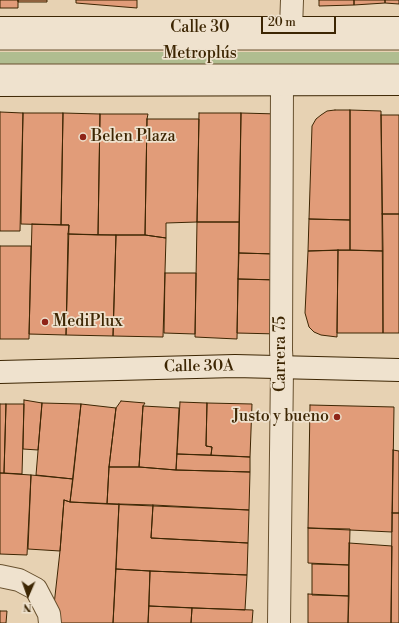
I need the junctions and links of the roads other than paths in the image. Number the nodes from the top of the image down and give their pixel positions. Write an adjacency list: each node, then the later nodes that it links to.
1 (292, 0): 3 (street)
2 (0, 28): 3 (street, Calle 30)
3 (291, 28): 4 (street, Calle 30)
4 (399, 28)
5 (0, 44): 6 (lane, Metroplús)
6 (399, 44)
7 (0, 70): 8 (lane, Metroplús)
8 (399, 70)
9 (282, 84): 10 (street); 11 (street); 12 (street, Carrera 75)
10 (399, 84)
11 (0, 85)
12 (282, 368): 13 (street, Calle 30A); 14 (street, Calle 30A); 17 (street, Carrera 75)
13 (399, 370)
14 (0, 372)
15 (0, 576): 16 (street)
16 (50, 623)
17 (279, 623)

